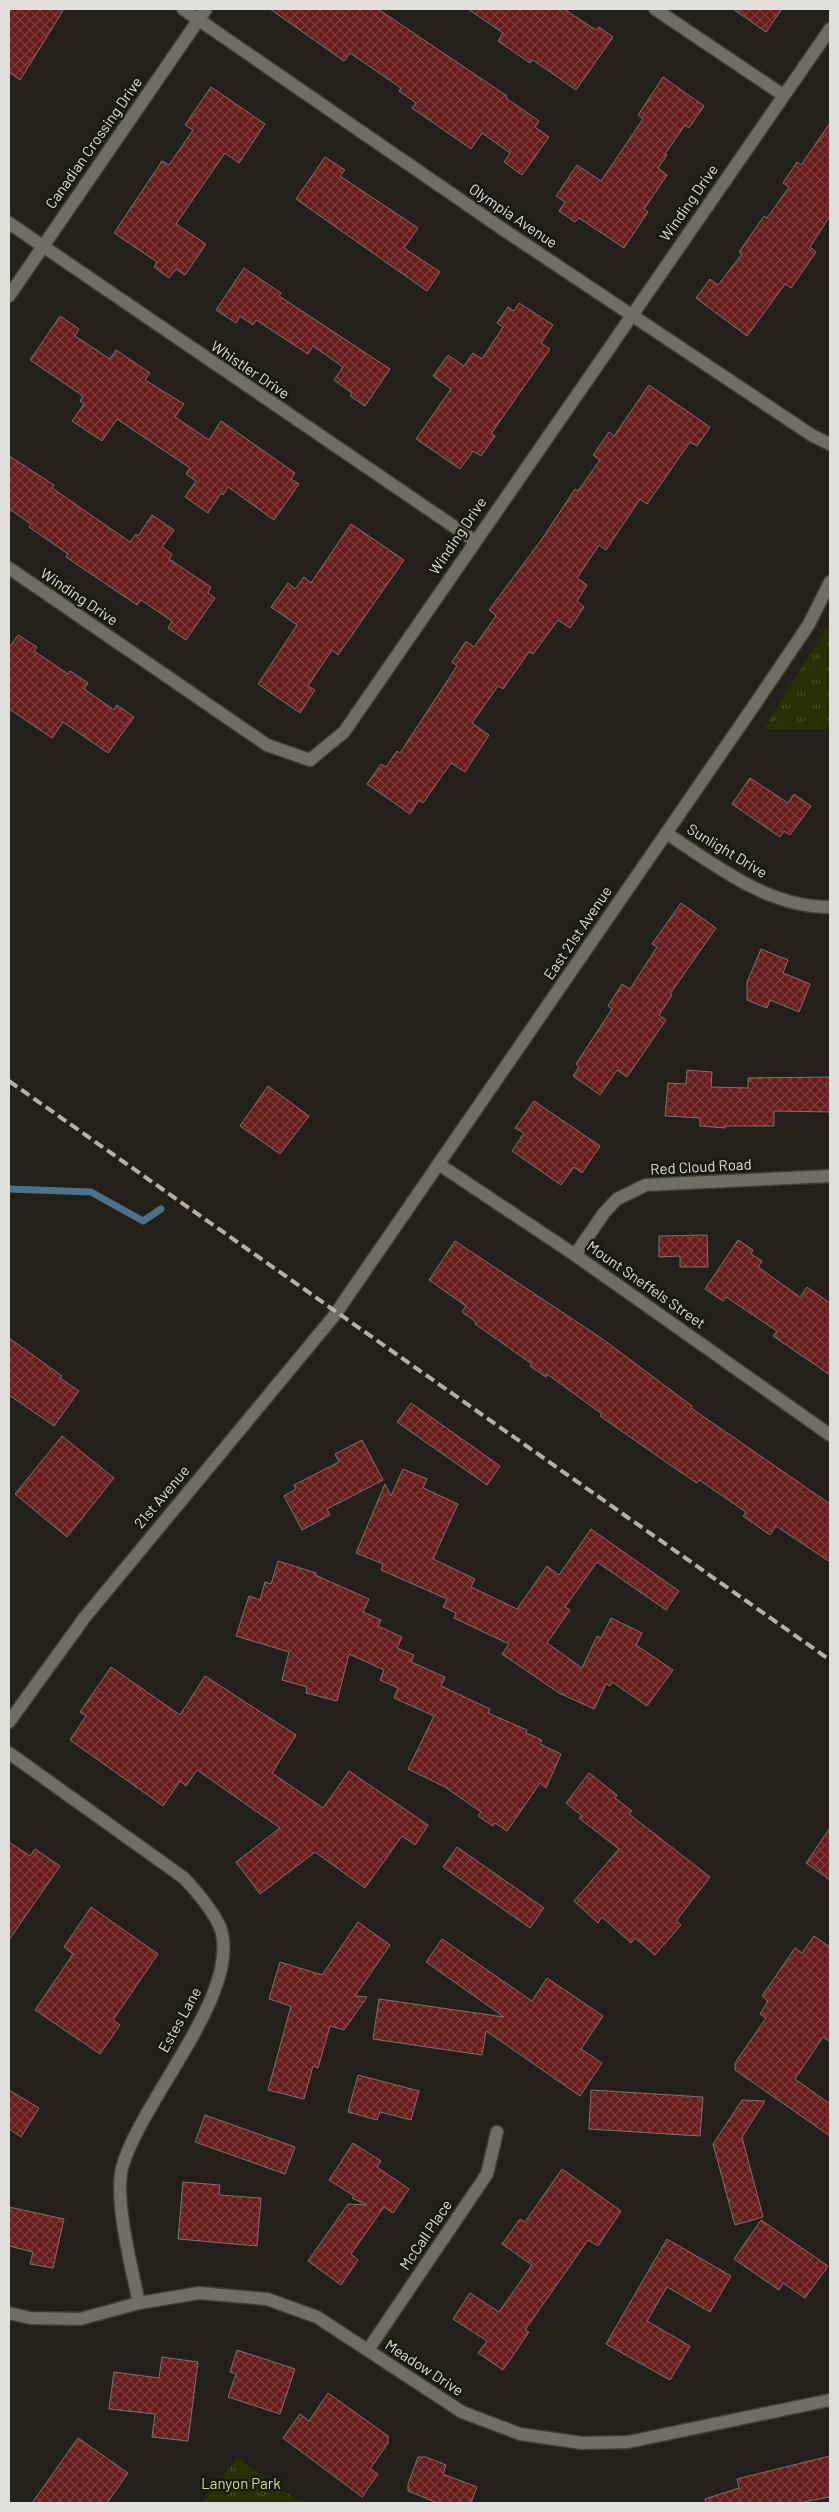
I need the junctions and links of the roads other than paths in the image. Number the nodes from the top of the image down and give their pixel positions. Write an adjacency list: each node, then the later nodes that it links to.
1 (183, 9): 3 (street, Olympia Avenue)
2 (655, 9): 5 (street)
3 (202, 14): 7 (street, Canadian Crossing Drive); 9 (street, Olympia Avenue)
4 (830, 29): 5 (street, Winding Drive)
5 (783, 95): 9 (street, Winding Drive)
6 (9, 222): 7 (street, Whistler Drive)
7 (42, 246): 8 (street, Canadian Crossing Drive); 11 (street, Whistler Drive)
8 (9, 296)
9 (630, 316): 10 (street, Olympia Avenue); 11 (street, Winding Drive)
10 (830, 444)
11 (475, 541): 12 (street, Winding Drive)
12 (9, 568)
13 (830, 582): 14 (street, East 21st Avenue)
14 (666, 833): 15 (street, Sunlight Drive); 16 (street, East 21st Avenue)
15 (830, 907)
16 (440, 1164): 18 (street, Mount Sneffels Street); 19 (street, East 21st Avenue)
17 (830, 1176): 18 (street, Red Cloud Road)
18 (575, 1255): 20 (street, Mount Sneffels Street)
19 (347, 1298): 21 (street, 21st Avenue)
20 (830, 1435)
21 (9, 1722)
22 (9, 1752): 24 (street, Estes Lane)
23 (497, 2132): 26 (street, McCall Place)
24 (138, 2303): 25 (street, Meadow Drive); 26 (street, Meadow Drive)
25 (9, 2313)
26 (368, 2350): 27 (street, Meadow Drive)
27 (830, 2400)

